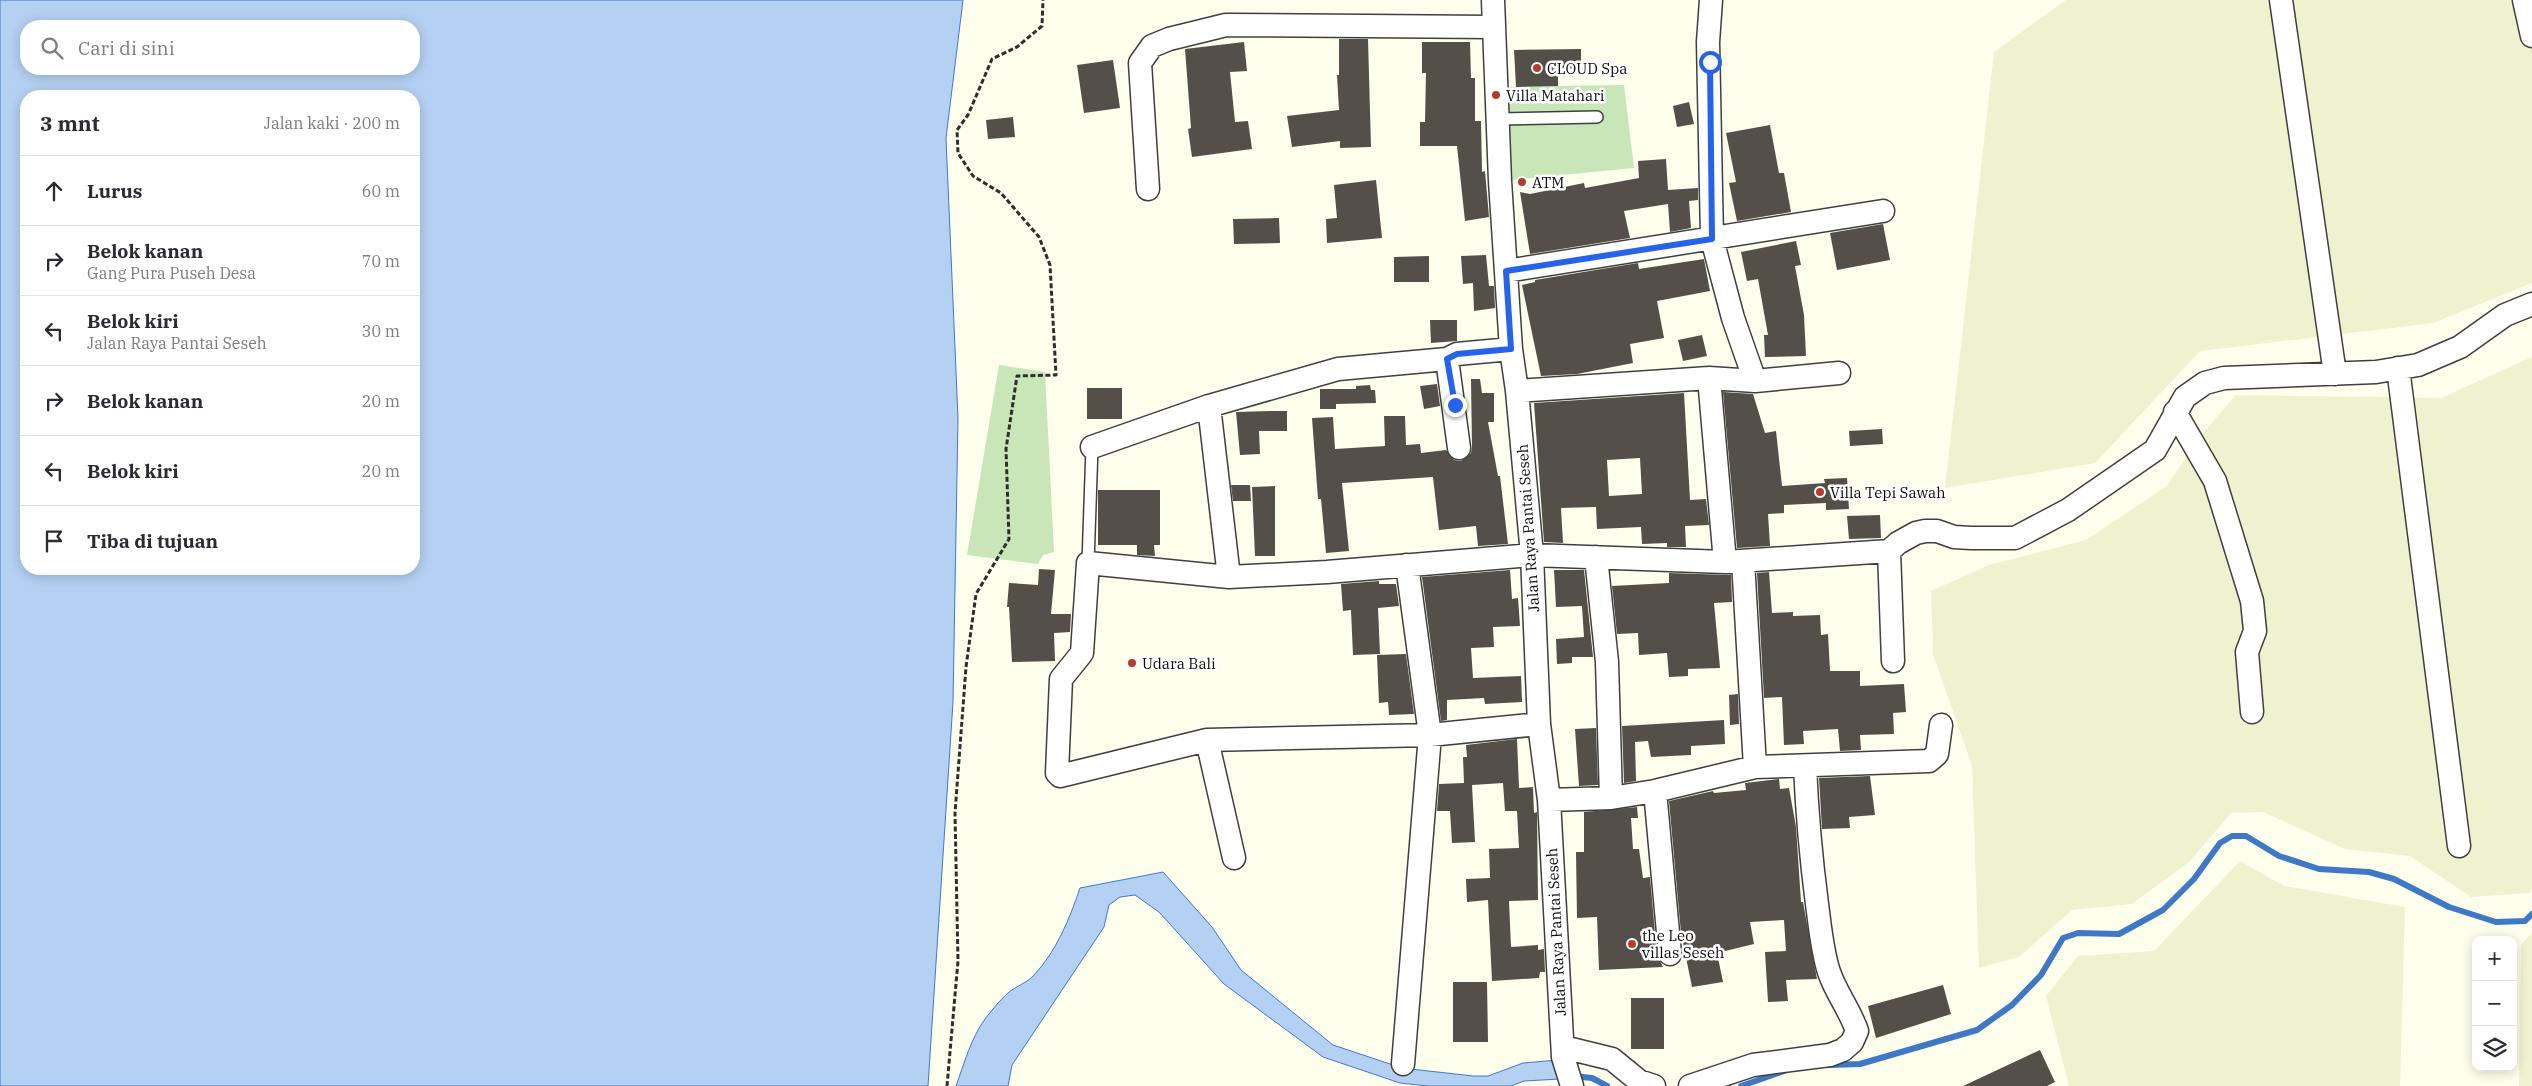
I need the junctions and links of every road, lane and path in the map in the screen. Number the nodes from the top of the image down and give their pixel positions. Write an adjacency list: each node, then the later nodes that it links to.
1 (1043, 0): 50 (path)
2 (1493, 0): 6 (street, Jalan Raya Pantai Seseh)
3 (1711, 0): 12 (street)
4 (2281, 0): 19 (street)
5 (2524, 0): 7 (street)
6 (1492, 27): 9 (street, Jalan Raya Pantai Seseh); 10 (street)
7 (2532, 36)
8 (1597, 117): 9 (lane)
9 (1499, 119): 13 (street, Jalan Raya Pantai Seseh)
10 (1148, 189)
11 (1883, 211): 12 (street)
12 (1712, 239): 13 (street); 21 (street)
13 (1506, 271): 15 (street, Jalan Raya Pantai Seseh)
14 (2532, 304): 17 (street)
15 (1512, 356): 16 (street); 22 (street, Jalan Raya Pantai Seseh)
16 (1447, 359): 23 (street); 26 (street)
17 (2398, 368): 19 (street); 45 (street)
18 (1839, 373): 21 (street)
19 (2336, 374): 24 (street)
20 (1709, 378): 21 (street); 22 (street); 30 (street)
21 (1756, 381)
22 (1518, 390): 28 (street, Jalan Raya Pantai Seseh)
23 (1209, 406): 25 (street); 33 (street)
24 (2175, 412): 27 (street); 35 (street)
25 (1092, 446): 31 (lane)
26 (1459, 448)
27 (1889, 551): 30 (street); 34 (street)
28 (1532, 555): 29 (street); 32 (street); 36 (street, Jalan Raya Pantai Seseh)
29 (1596, 557): 30 (street); 43 (street)
30 (1734, 561): 41 (street)
31 (1088, 563): 33 (street); 39 (street)
32 (1407, 566): 33 (street); 38 (street)
33 (1229, 577)
34 (1893, 660)
35 (2252, 712)
36 (1539, 724): 38 (street); 44 (street, Jalan Raya Pantai Seseh)
37 (1941, 725): 40 (street)
38 (1430, 735): 39 (street); 49 (street)
39 (1207, 740): 46 (street)
40 (1805, 766): 41 (street); 53 (street)
41 (1755, 767): 42 (street)
42 (1655, 791): 43 (street); 47 (street)
43 (1611, 798): 44 (street)
44 (1549, 800): 48 (street, Jalan Raya Pantai Seseh)
45 (2459, 846)
46 (1234, 858)
47 (1670, 954)
48 (1563, 1052): 51 (street, Jalan Raya Pantai Seseh); 52 (street)
49 (1403, 1064)
50 (947, 1086)
51 (1572, 1086)
52 (1654, 1086)
53 (1690, 1086)

